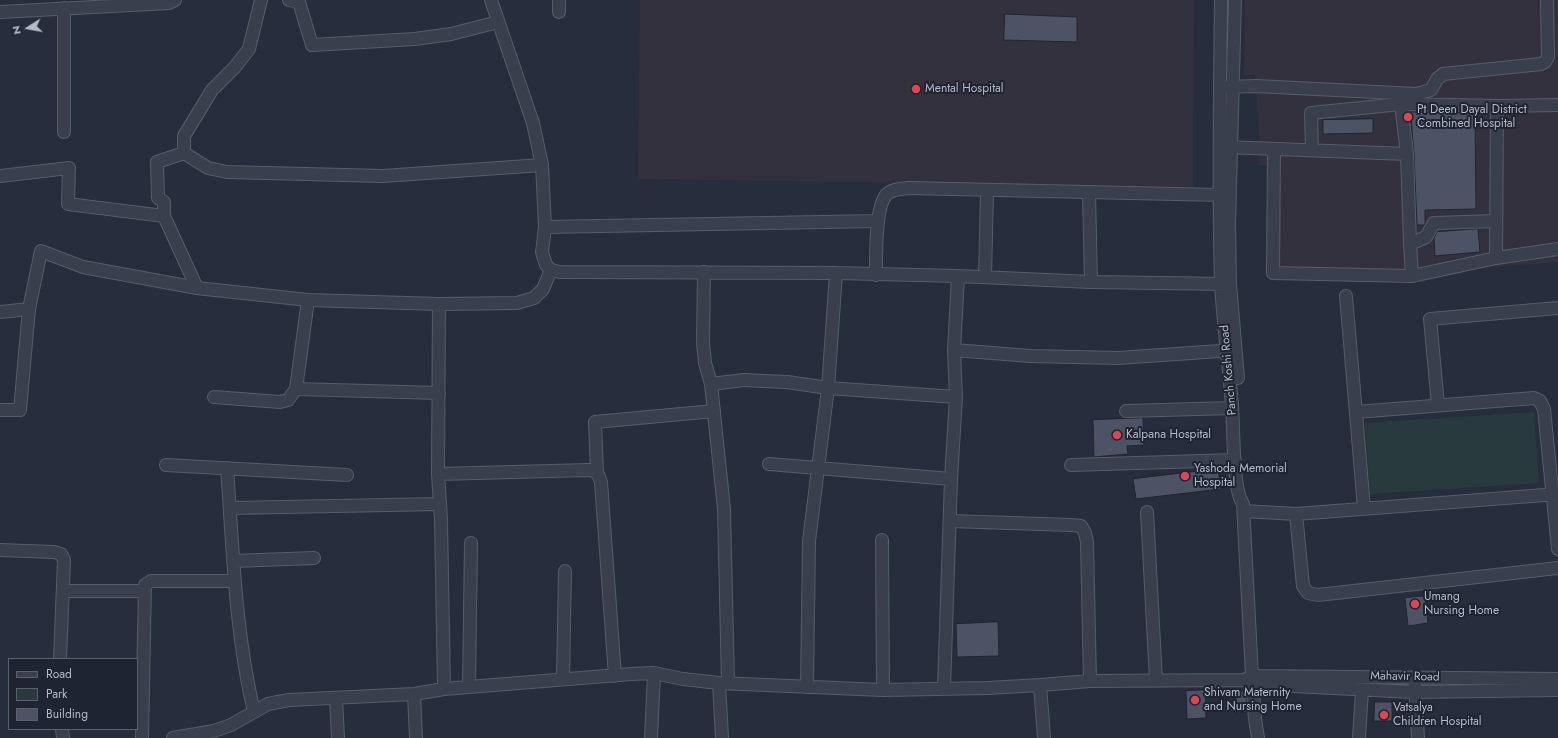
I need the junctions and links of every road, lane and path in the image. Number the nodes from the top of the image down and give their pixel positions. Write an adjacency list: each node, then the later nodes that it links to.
1 (175, 0): 10 (street)
2 (261, 0): 24 (street)
3 (289, 0): 13 (street)
4 (491, 0): 13 (street)
5 (559, 0): 12 (street)
6 (1221, 0): 14 (street, Panch Koshi Road)
7 (1235, 0): 15 (street)
8 (1547, 0): 15 (street)
9 (35, 5): 10 (street); 11 (street)
10 (64, 8): 19 (street)
11 (0, 12)
12 (559, 12)
13 (498, 22): 26 (street)
14 (1220, 87): 15 (street); 20 (street, Panch Koshi Road)
15 (1232, 87): 21 (street)
16 (1401, 104): 18 (street); 23 (street); 25 (street)
17 (1558, 105): 18 (street)
18 (1497, 106): 33 (street)
19 (64, 132)
20 (1219, 147): 21 (street); 30 (street, Panch Koshi Road)
21 (1232, 148): 22 (street); 46 (street)
22 (1274, 149): 23 (street); 43 (street)
23 (1312, 150): 25 (street)
24 (184, 153): 26 (street); 31 (street)
25 (1406, 154): 35 (street)
26 (542, 165): 34 (street)
27 (0, 176): 31 (street)
28 (987, 190): 29 (street); 32 (street); 44 (street)
29 (1089, 193): 30 (street); 45 (street)
30 (1220, 195): 46 (street, Panch Koshi Road)
31 (164, 216): 47 (street)
32 (878, 221): 34 (street); 41 (street)
33 (1496, 221): 35 (street); 37 (street)
34 (545, 227): 38 (street)
35 (1410, 244): 43 (street)
36 (1558, 249): 37 (street)
37 (1496, 258): 43 (street)
38 (551, 270): 39 (street); 50 (street)
39 (704, 272): 40 (street); 56 (street)
40 (836, 273): 41 (street); 57 (street)
41 (876, 274): 42 (street)
42 (958, 276): 44 (street); 54 (street)
43 (1412, 276)
44 (985, 277): 45 (street)
45 (1092, 282): 46 (street)
46 (1226, 284): 55 (street, Panch Koshi Road)
47 (197, 288): 49 (street); 52 (street)
48 (1346, 296): 67 (street)
49 (308, 300): 50 (street); 58 (street)
50 (439, 304): 59 (street)
51 (1558, 308): 62 (street)
52 (29, 309): 53 (street); 64 (street)
53 (0, 312)
54 (954, 350): 55 (street); 61 (street)
55 (1232, 350): 63 (street, Panch Koshi Road); 81 (street)
56 (711, 384): 57 (street); 65 (street)
57 (828, 388): 61 (street); 73 (street)
58 (296, 389): 59 (street); 60 (street)
59 (439, 393): 75 (street)
60 (214, 397)
61 (956, 397): 77 (street)
62 (1438, 405): 67 (street); 78 (street)
63 (1232, 408): 66 (street); 68 (street, Panch Koshi Road)
64 (0, 410)
65 (714, 411): 74 (street); 106 (street)
66 (1126, 412)
67 (1356, 412): 82 (street)
68 (1235, 460): 70 (street); 81 (street, Panch Koshi Road)
69 (768, 464): 73 (street)
70 (1071, 464)
71 (166, 466): 72 (street)
72 (227, 468): 76 (street); 80 (street)
73 (818, 469): 77 (street); 109 (street)
74 (597, 472): 75 (street); 99 (street)
75 (438, 474): 79 (street)
76 (347, 475)
77 (951, 478): 85 (street)
78 (1555, 495): 82 (street); 88 (street)
79 (440, 504): 80 (street); 111 (street)
80 (230, 508): 91 (street)
81 (1243, 508): 84 (street); 104 (street, Panch Koshi Road)
82 (1364, 508): 84 (street)
83 (1147, 512): 103 (street)
84 (1296, 514): 92 (street)
85 (950, 522): 105 (street); 110 (street)
86 (882, 540): 112 (street)
87 (471, 543): 108 (street)
88 (1558, 549)
89 (0, 550): 95 (street)
90 (314, 558): 91 (street)
91 (233, 561): 94 (street)
92 (1558, 568)
93 (565, 571): 101 (street)
94 (234, 581): 96 (street); 118 (street)
95 (64, 591): 96 (street); 97 (street)
96 (144, 591): 119 (street)
97 (60, 658)
98 (654, 673): 99 (street); 106 (street); 123 (street)
99 (614, 676): 101 (street)
100 (1416, 677): 102 (street, Mahavir Road); 104 (street, Mahavir Road); 115 (street)
101 (563, 679): 108 (street)
102 (1558, 679)
103 (1156, 680): 104 (street); 105 (street)
104 (1250, 680): 113 (street); 126 (street, Panch Koshi Road)
105 (1090, 681): 107 (street)
106 (723, 683): 109 (street); 124 (street)
107 (1040, 685): 110 (street); 125 (street)
108 (469, 687): 111 (street)
109 (808, 687): 112 (street)
110 (944, 688): 112 (street)
111 (444, 689): 116 (street)
112 (883, 690)
113 (1362, 690): 115 (street); 127 (street)
114 (1558, 690): 115 (street)
115 (1414, 692): 128 (street)
116 (414, 694): 117 (street); 122 (street)
117 (336, 698): 118 (street); 121 (street)
118 (254, 712): 120 (street)
119 (142, 738)
120 (173, 738)
121 (338, 738)
122 (416, 738)
123 (651, 738)
124 (722, 738)
125 (1044, 738)
126 (1258, 738)
127 (1359, 738)
128 (1418, 738)

